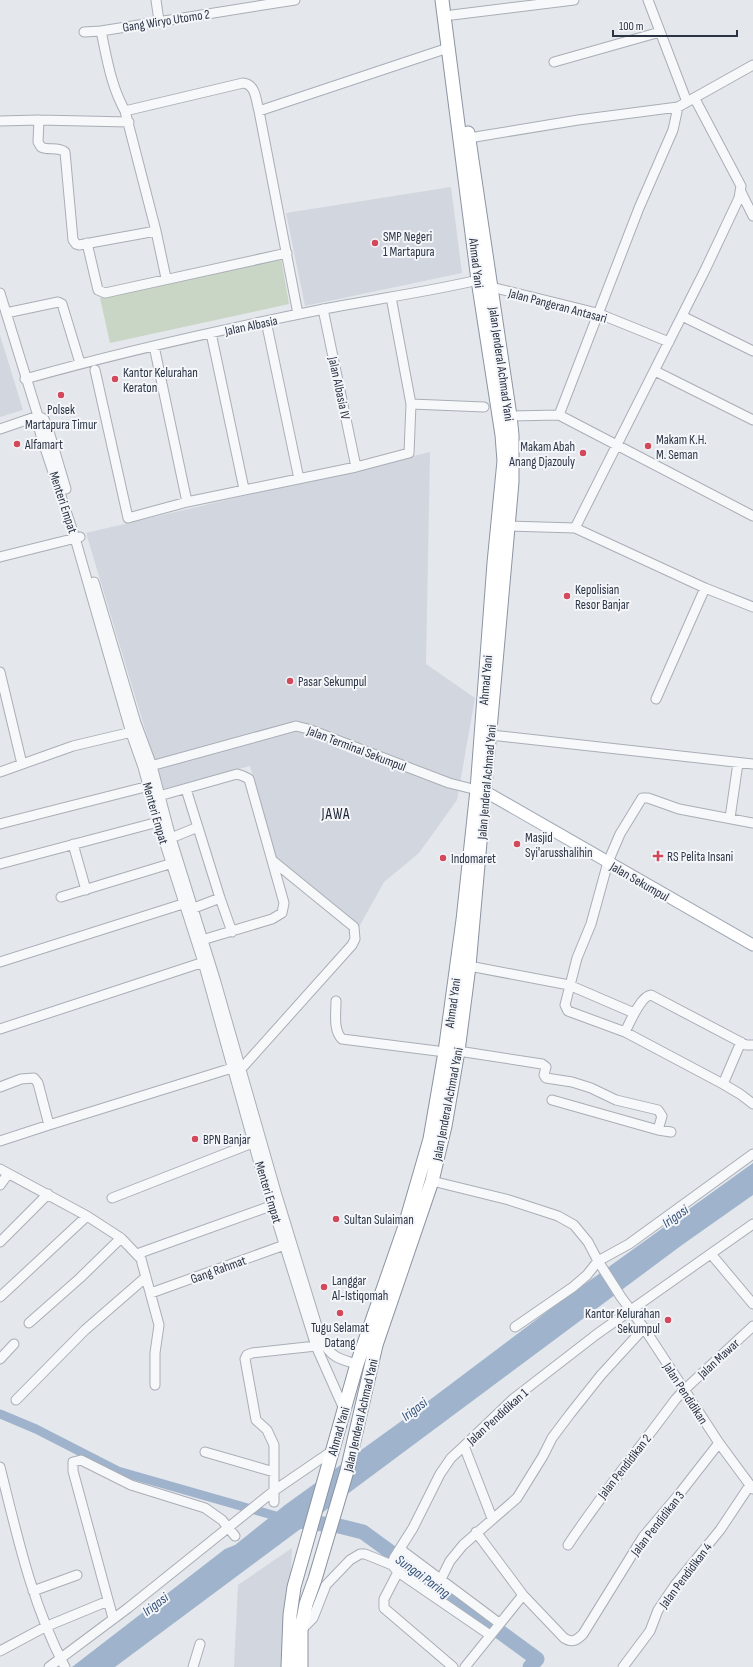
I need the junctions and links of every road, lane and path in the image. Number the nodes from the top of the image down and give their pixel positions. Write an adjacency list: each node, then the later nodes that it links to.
1 (156, 0): 8 (street)
2 (295, 0): 8 (street, Gang Wiryo Utomo 2)
3 (442, 0): 12 (highway, Ahmad Yani)
4 (450, 0): 7 (highway, Jalan Jenderal Achmad Yani)
5 (574, 0): 7 (street)
6 (648, 0): 11 (street)
7 (452, 15): 22 (highway, Jalan Jenderal Achmad Yani)
8 (159, 21): 9 (street, Gang Wiryo Utomo 2)
9 (101, 30): 10 (street, Gang Wiryo Utomo 2); 17 (street)
10 (84, 32)
11 (660, 32): 13 (street); 15 (street)
12 (448, 48): 18 (street); 29 (highway, Ahmad Yani)
13 (554, 62)
14 (753, 65): 15 (street)
15 (691, 100): 16 (street); 23 (street)
16 (678, 106): 22 (street); 35 (street)
17 (125, 111): 18 (street); 21 (street)
18 (259, 111): 27 (street)
19 (39, 120): 20 (street); 21 (street); 26 (street)
20 (0, 121)
21 (129, 122): 25 (street)
22 (469, 138): 30 (highway, Jalan Jenderal Achmad Yani)
23 (741, 192): 24 (street); 37 (street)
24 (753, 216)
25 (156, 231): 26 (street); 28 (street)
26 (87, 243): 28 (street)
27 (287, 253): 28 (street); 36 (street)
28 (166, 278)
29 (478, 280): 32 (street, Jalan Albasia); 44 (highway, Ahmad Yani)
30 (491, 287): 35 (street, Jalan Pangeran Antasari); 44 (highway, Jalan Jenderal Achmad Yani)
31 (0, 293): 34 (street, Menteri Empat)
32 (391, 297): 33 (street, Jalan Albasia); 48 (street)
33 (323, 310): 36 (street, Jalan Albasia); 56 (street, Jalan Albasia IV)
34 (6, 313): 43 (street); 47 (street, Menteri Empat)
35 (597, 313): 40 (street, Jalan Pangeran Antasari); 50 (street)
36 (298, 314): 38 (street, Jalan Albasia)
37 (682, 316): 40 (street); 42 (street)
38 (266, 321): 39 (street, Jalan Albasia); 57 (street)
39 (212, 333): 41 (street, Jalan Albasia); 58 (street)
40 (669, 342): 46 (street)
41 (154, 346): 43 (street, Jalan Albasia); 59 (street)
42 (753, 351)
43 (80, 363): 47 (street, Jalan Albasia)
44 (497, 365): 52 (highway, Jalan Jenderal Achmad Yani); 78 (highway, Ahmad Yani)
45 (95, 370): 59 (street)
46 (655, 371): 53 (street); 55 (street)
47 (26, 378): 51 (street, Menteri Empat)
48 (411, 404): 49 (street); 56 (street)
49 (484, 407)
50 (559, 415): 52 (street); 55 (street)
51 (38, 416): 54 (street); 63 (street, Menteri Empat)
52 (510, 416): 61 (highway, Jalan Jenderal Achmad Yani)
53 (753, 419)
54 (0, 429)
55 (617, 446): 60 (street); 62 (street)
56 (356, 466): 57 (street)
57 (299, 479): 58 (street)
58 (244, 490): 59 (street)
59 (187, 502)
60 (753, 516)
61 (508, 526): 62 (street); 70 (highway, Jalan Jenderal Achmad Yani)
62 (575, 528): 65 (street)
63 (78, 537): 64 (street); 69 (street, Menteri Empat)
64 (0, 557)
65 (705, 588): 66 (street); 68 (street)
66 (753, 607)
67 (0, 672): 72 (street)
68 (656, 700)
69 (135, 732): 72 (street); 74 (street, Menteri Empat)
70 (491, 735): 71 (street); 78 (highway, Jalan Jenderal Achmad Yani)
71 (738, 763): 73 (street); 80 (street)
72 (22, 764): 75 (street)
73 (753, 764)
74 (148, 767): 76 (street, Menteri Empat); 78 (street, Jalan Terminal Sekumpul)
75 (0, 772)
76 (152, 785): 79 (street, Menteri Empat); 81 (street, Menteri Empat); 83 (street)
77 (186, 789): 79 (street); 84 (street); 87 (street)
78 (482, 791): 89 (main road, Jalan Sekumpul); 100 (highway, Jalan Jenderal Achmad Yani); 108 (highway, Ahmad Yani)
79 (159, 796): 85 (street, Menteri Empat)
80 (730, 818): 82 (street); 89 (street)
81 (158, 822): 86 (street); 88 (street, Menteri Empat)
82 (753, 823)
83 (0, 824)
84 (198, 828): 85 (street); 93 (street)
85 (172, 838): 88 (street, Menteri Empat)
86 (72, 844): 90 (street); 91 (street)
87 (273, 861): 95 (street); 109 (street)
88 (175, 862): 91 (street); 94 (street, Menteri Empat)
89 (608, 862): 97 (main road, Jalan Sekumpul); 101 (street)
90 (0, 864)
91 (86, 890): 92 (street)
92 (61, 897)
93 (220, 898): 94 (street); 95 (street)
94 (190, 904): 96 (street, Menteri Empat); 98 (street, Menteri Empat); 99 (street)
95 (232, 932): 96 (street)
96 (202, 940): 98 (street, Menteri Empat)
97 (753, 945)
98 (206, 961): 104 (street); 109 (street, Menteri Empat)
99 (0, 962)
100 (470, 966): 101 (street); 108 (highway, Jalan Jenderal Achmad Yani)
101 (569, 985): 103 (street); 105 (street)
102 (336, 1001): 108 (street)
103 (634, 1013): 105 (street); 106 (street)
104 (0, 1029)
105 (625, 1032): 110 (street)
106 (741, 1042): 107 (street); 110 (street)
107 (753, 1045)
108 (452, 1052): 115 (street); 121 (highway, Jalan Jenderal Achmad Yani); 133 (highway, Ahmad Yani)
109 (237, 1068): 114 (street); 118 (street, Menteri Empat)
110 (723, 1084): 113 (street)
111 (0, 1087): 114 (street)
112 (552, 1100): 115 (street)
113 (753, 1104)
114 (49, 1125): 117 (street)
115 (658, 1130): 116 (street)
116 (671, 1132)
117 (0, 1141)
118 (258, 1142): 124 (street); 125 (street, Menteri Empat)
119 (753, 1154): 134 (street)
120 (4, 1172): 122 (street); 123 (street)
121 (432, 1181): 133 (highway, Jalan Jenderal Achmad Yani); 134 (street, Jalan Pendidikan)
122 (0, 1185)
123 (48, 1194): 126 (street); 129 (street)
124 (112, 1198)
125 (277, 1204): 130 (street, Menteri Empat); 131 (street)
126 (87, 1216): 128 (street); 138 (street)
127 (753, 1224): 132 (street, Jalan Pendidikan 1)
128 (121, 1238): 131 (street); 142 (street)
129 (0, 1242)
130 (289, 1243): 137 (street, Gang Rahmat); 140 (street, Menteri Empat)
131 (137, 1254): 135 (street)
132 (711, 1254): 139 (street); 141 (street, Jalan Pendidikan 1)
133 (398, 1263): 136 (highway, Ahmad Yani)
134 (600, 1264): 141 (street, Jalan Pendidikan); 144 (street)
135 (146, 1277): 137 (street); 152 (street)
136 (391, 1284): 149 (highway, Ahmad Yani); 177 (highway, Jalan Jenderal Achmad Yani)
137 (151, 1293): 150 (street)
138 (0, 1297)
139 (753, 1304)
140 (309, 1309): 147 (street, Menteri Empat); 149 (street, Menteri Empat)
141 (631, 1309): 145 (street, Jalan Pendidikan); 155 (street, Jalan Pendidikan 1)
142 (29, 1323)
143 (753, 1326): 151 (street, Jalan Mawar)
144 (515, 1327)
145 (644, 1328): 151 (street, Jalan Pendidikan); 163 (street)
146 (14, 1344): 148 (street)
147 (316, 1346): 153 (street, Menteri Empat); 159 (street)
148 (0, 1359)
149 (357, 1364): 153 (highway, Ahmad Yani)
150 (155, 1385)
151 (684, 1390): 154 (street, Jalan Pendidikan); 167 (street, Jalan Pendidikan 2)
152 (16, 1400)
153 (344, 1409): 156 (highway, Ahmad Yani)
154 (719, 1443): 160 (street, Jalan Pendidikan); 172 (street, Jalan Pendidikan 3)
155 (464, 1446): 163 (street); 168 (street, Jalan Pendidikan 1)
156 (332, 1451): 161 (street); 183 (highway, Ahmad Yani)
157 (205, 1452): 159 (street)
158 (0, 1467): 171 (street)
159 (274, 1472): 161 (street)
160 (752, 1487): 187 (street, Jalan Pendidikan 4)
161 (275, 1490): 162 (street); 164 (street)
162 (274, 1502)
163 (492, 1518): 165 (street)
164 (228, 1527): 166 (street); 173 (street); 174 (street)
165 (476, 1532): 170 (street); 172 (street)
166 (234, 1536)
167 (568, 1544)
168 (396, 1559): 170 (street); 176 (street); 177 (street); 185 (street, Jalan Pendidikan 1)
169 (77, 1574): 171 (street)
170 (441, 1579): 176 (street)
171 (33, 1591): 175 (street)
172 (523, 1595): 176 (street)
173 (108, 1601): 174 (street); 175 (street)
174 (113, 1618): 180 (street)
175 (46, 1627): 179 (street); 180 (street)
176 (495, 1628): 186 (street)
177 (302, 1630): 184 (highway, Jalan Jenderal Achmad Yani)
178 (200, 1644): 182 (street)
179 (0, 1651)
180 (63, 1663): 181 (street)
181 (48, 1667)
182 (193, 1667)
183 (288, 1667)
184 (301, 1667)
185 (453, 1667)
186 (465, 1667)
187 (623, 1667)

